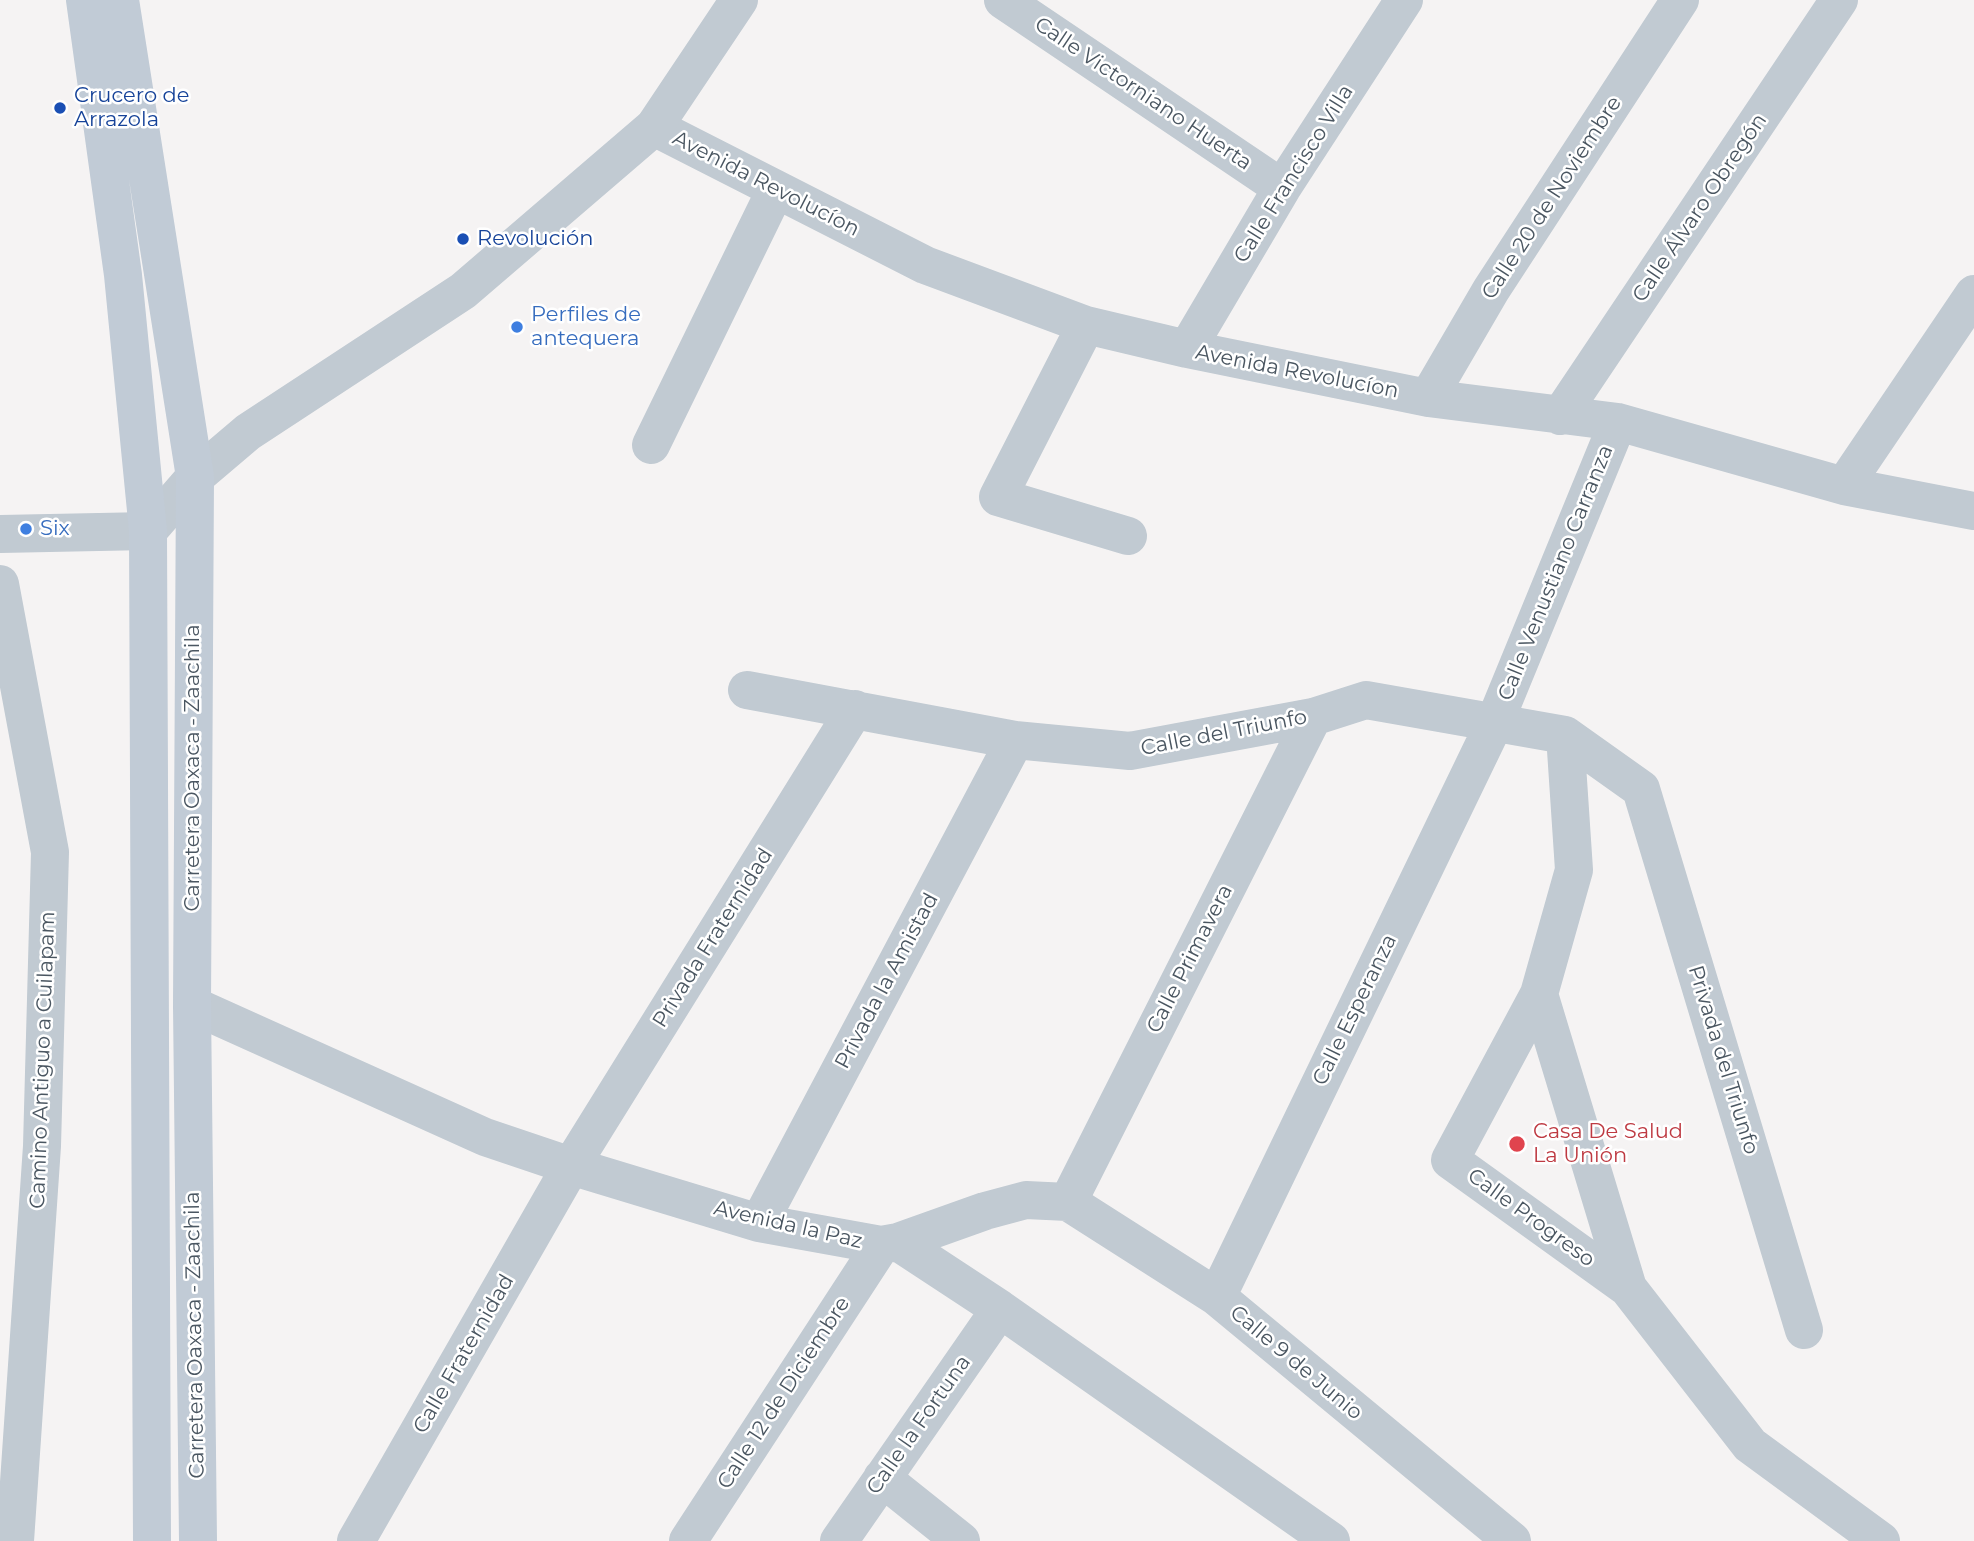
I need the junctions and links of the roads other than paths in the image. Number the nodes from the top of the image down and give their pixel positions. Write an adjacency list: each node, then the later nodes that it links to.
1 (85, 0): 21 (main road, Carretera Oaxaca - Zaachila)
2 (120, 0): 18 (main road, Carretera Oaxaca - Zaachila)
3 (739, 0): 8 (street)
4 (1003, 0): 9 (street, Calle Victorniano Huerta)
5 (1404, 0): 9 (street, Calle Francisco Villa)
6 (1680, 0): 14 (street, Calle 20 de Noviembre)
7 (1839, 0): 15 (street, Calle Álvaro Obregón)
8 (654, 127): 10 (street, Avenida Revolucíon); 18 (street)
9 (1282, 188): 13 (street, Calle Francisco Villa)
10 (776, 189): 12 (street, Avenida Revolucíon); 17 (street)
11 (1974, 294): 19 (street)
12 (1086, 325): 13 (street, Avenida Revolucíon); 23 (street)
13 (1187, 349): 14 (street, Avenida Revolucíon)
14 (1428, 398): 15 (street, Avenida Revolucíon)
15 (1560, 416): 16 (street, Avenida Revolucíon)
16 (1618, 422): 19 (street, Avenida Revolucíon); 28 (street, Calle Venustiano Carranza)
17 (650, 444)
18 (195, 477): 21 (street); 33 (main road, Carretera Oaxaca - Zaachila)
19 (1844, 486): 20 (street, Avenida Revolucíon)
20 (1974, 511)
21 (148, 531): 22 (street); 44 (main road, Carretera Oaxaca - Zaachila)
22 (0, 534)
23 (1128, 536)
24 (0, 584): 43 (street, Camino Antiguo a Cuilapam)
25 (747, 690): 26 (street, Calle del Triunfo)
26 (855, 709): 30 (street, Calle del Triunfo); 34 (street, Privada Fraternidad)
27 (1313, 717): 28 (street, Calle del Triunfo); 30 (street, Calle del Triunfo); 35 (street, Calle Primavera)
28 (1494, 723): 29 (street, Calle del Triunfo); 39 (street, Calle Esperanza)
29 (1565, 735): 31 (street, Calle del Triunfo); 32 (street, Calle Progreso)
30 (1015, 740): 36 (street, Privada la Amistad)
31 (1641, 789): 41 (street, Privada del Triunfo)
32 (1539, 994): 38 (street, Calle Progreso); 38 (street, Calle Progreso)
33 (192, 1005): 34 (street, Avenida la Paz); 45 (main road, Carretera Oaxaca - Zaachila)
34 (571, 1166): 36 (street, Avenida la Paz); 46 (street, Calle Fraternidad)
35 (1068, 1202): 37 (street); 39 (street, Calle 9 de Junio)
36 (759, 1223): 37 (street, Avenida la Paz)
37 (889, 1244): 40 (street, Avenida la Paz); 47 (street, Calle 12 de Diciembre)
38 (1628, 1289): 52 (street, Calle Progreso)
39 (1217, 1297): 51 (street, Calle 9 de Junio)
40 (1000, 1309): 42 (street, Calle la Fortuna); 50 (street, Avenida la Paz)
41 (1804, 1330)
42 (882, 1478): 48 (street, Calle la Fortuna); 49 (street)
43 (15, 1541)
44 (152, 1541)
45 (198, 1541)
46 (356, 1541)
47 (688, 1541)
48 (839, 1541)
49 (961, 1541)
50 (1331, 1541)
51 (1512, 1541)
52 (1881, 1541)

